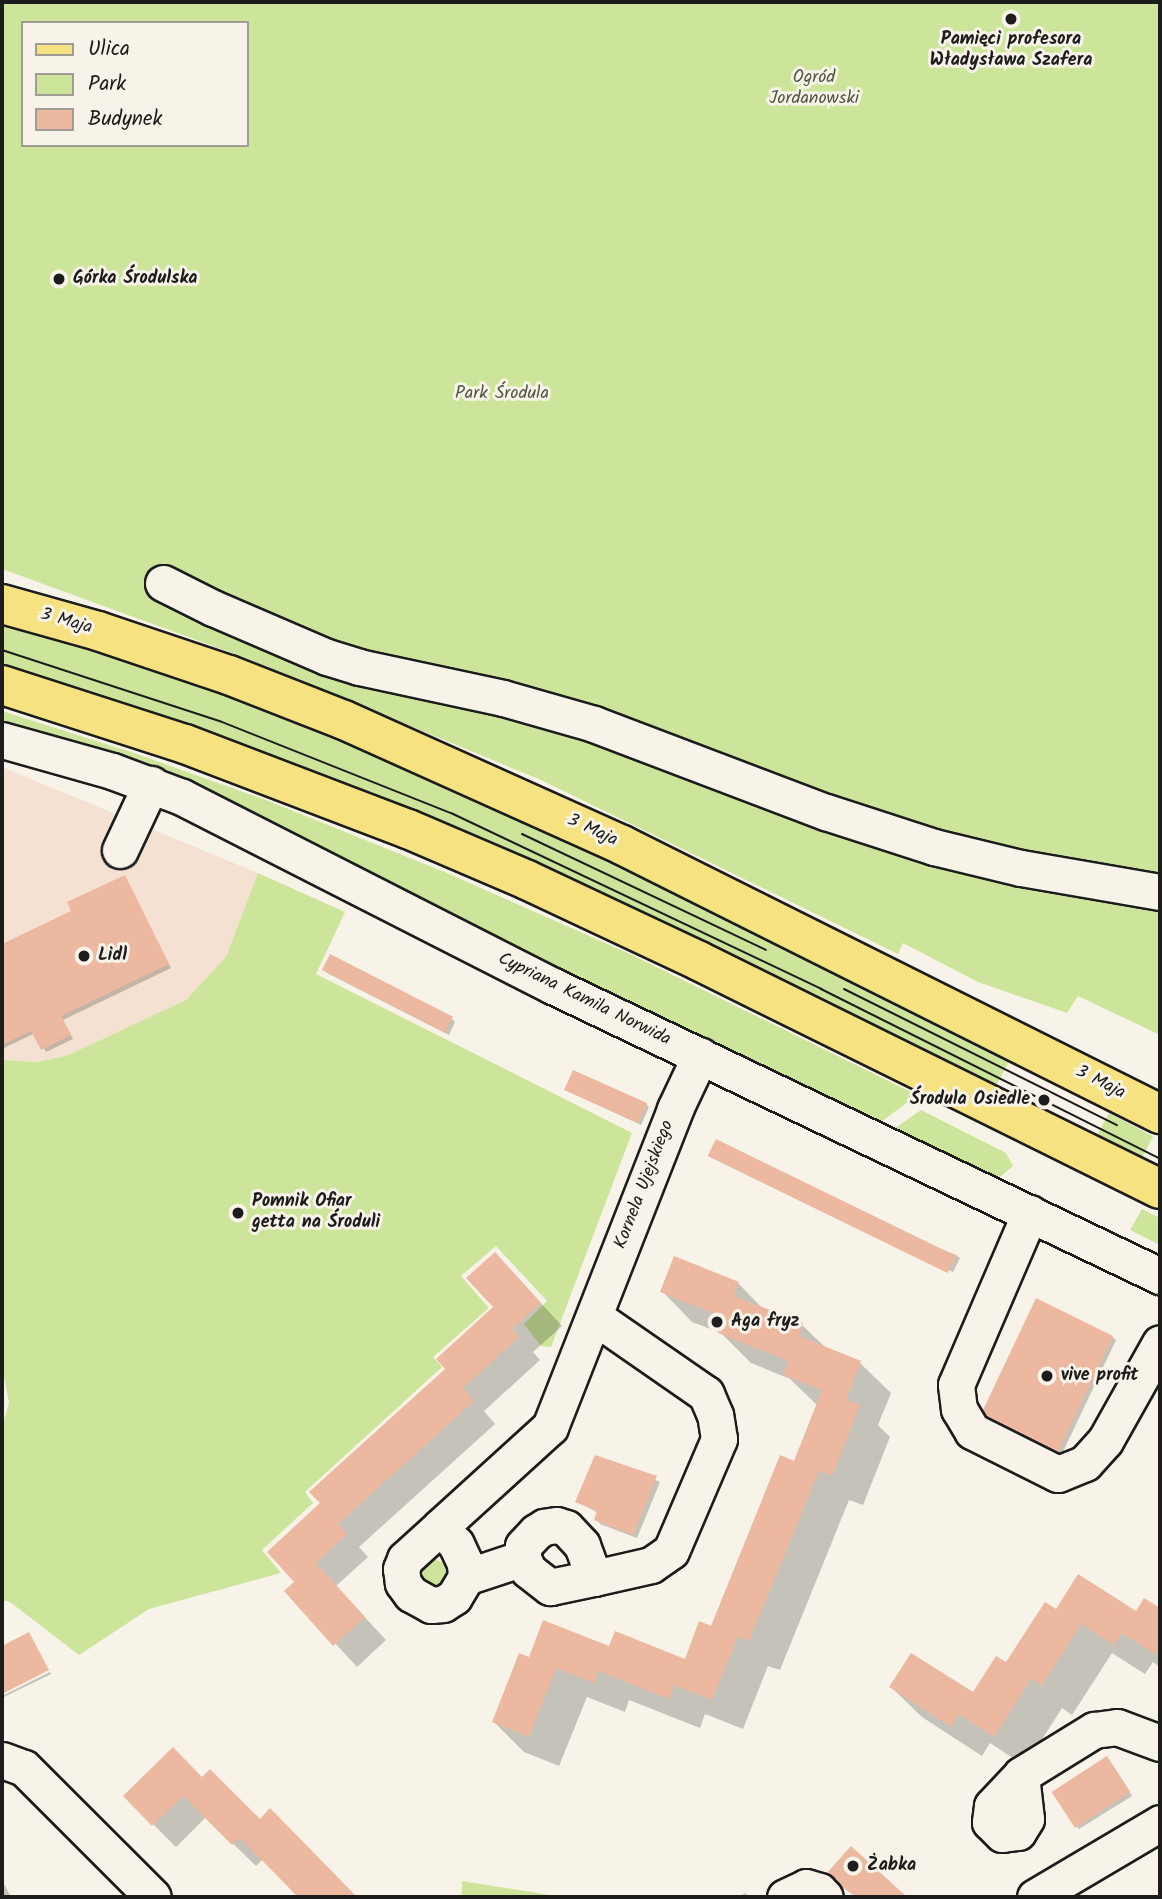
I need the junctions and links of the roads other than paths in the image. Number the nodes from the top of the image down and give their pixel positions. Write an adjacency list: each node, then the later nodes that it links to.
1 (163, 583): 7 (street)
2 (2, 604): 9 (main road, 3 Maja)
3 (2, 685): 10 (main road)
4 (2, 740): 5 (street, Cypriana Kamila Norwida)
5 (151, 784): 6 (street); 8 (street, Cypriana Kamila Norwida)
6 (120, 850)
7 (1160, 892)
8 (700, 1056): 11 (street, Cypriana Kamila Norwida); 13 (street, Kornela Ujejskiego)
9 (1160, 1114)
10 (1160, 1189)
11 (1030, 1213): 12 (street, Cypriana Kamila Norwida); 14 (street)
12 (1160, 1276)
13 (595, 1317): 15 (street, Kornela Ujejskiego); 18 (street)
14 (1160, 1343)
15 (440, 1527): 17 (street); 17 (street, Kornela Ujejskiego)
16 (523, 1558): 17 (street); 18 (street); 18 (street)
17 (466, 1577)
18 (594, 1578)
19 (1160, 1743): 21 (street)
20 (2, 1760): 23 (street)
21 (1021, 1775)
22 (1160, 1823): 26 (street)
23 (153, 1897)
24 (785, 1897): 25 (street)
25 (825, 1897)
26 (1035, 1897)

